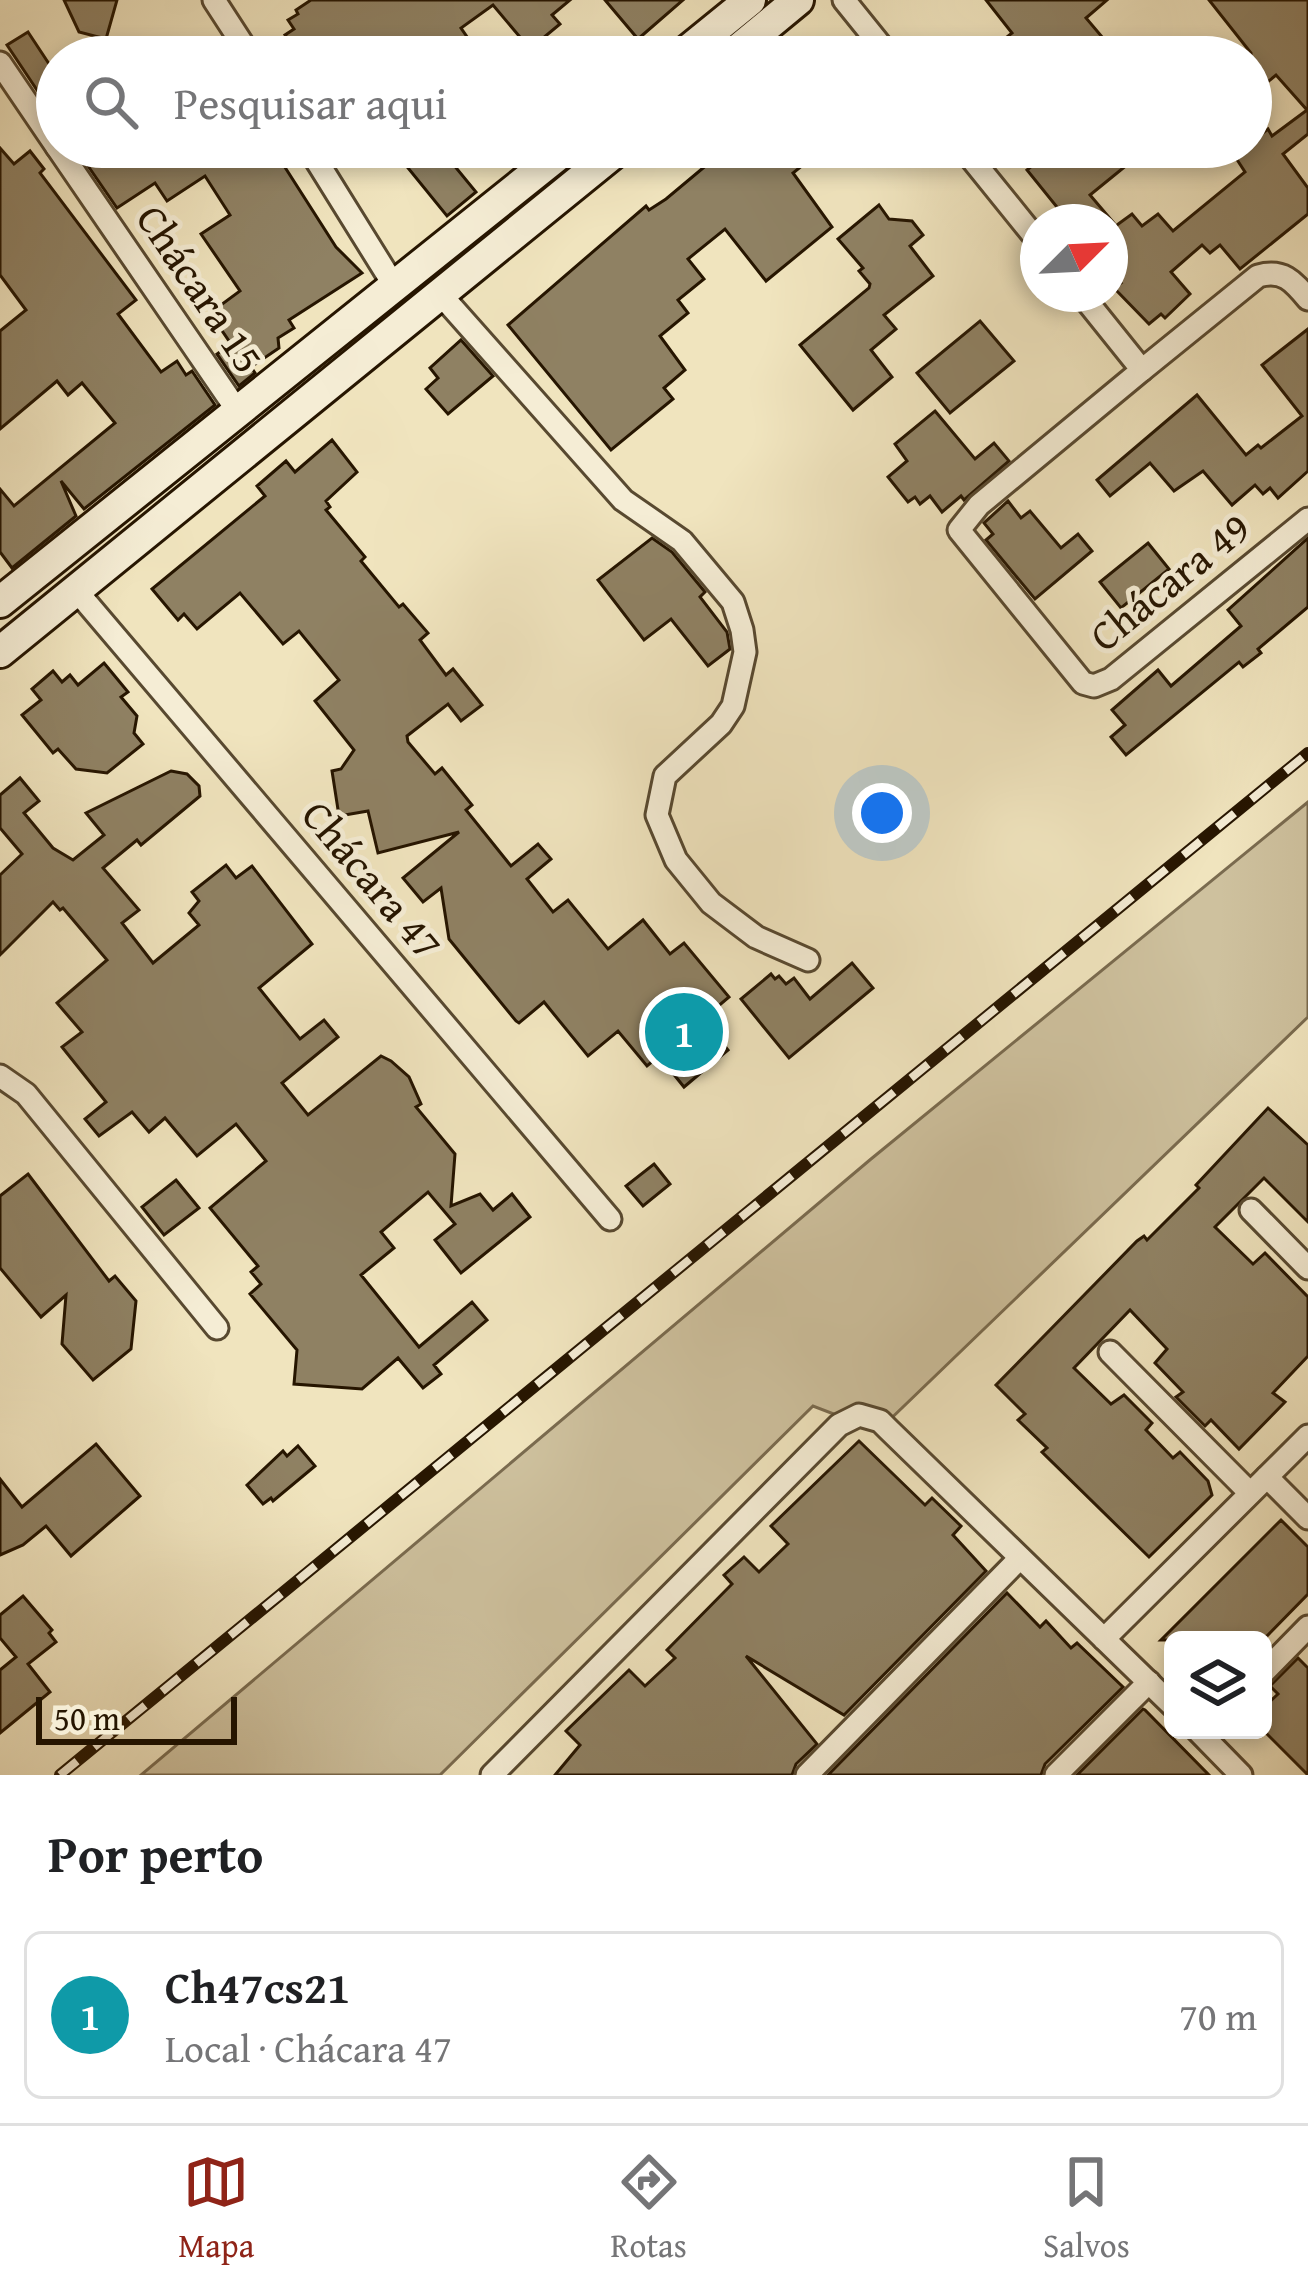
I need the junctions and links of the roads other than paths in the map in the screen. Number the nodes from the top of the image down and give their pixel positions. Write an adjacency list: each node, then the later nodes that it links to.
1 (214, 0): 5 (street)
2 (798, 0): 7 (main road)
3 (844, 0): 8 (street)
4 (736, 4): 6 (main road)
5 (237, 36)
6 (702, 36)
7 (754, 36)
8 (873, 36)
9 (0, 63): 10 (street, Chácara 15)
10 (36, 116)
11 (71, 168): 25 (street, Chácara 15)
12 (321, 168): 17 (street)
13 (542, 168): 17 (main road)
14 (596, 168): 18 (main road)
15 (979, 168): 16 (street)
16 (1020, 219)
17 (394, 287): 21 (main road); 22 (main road)
18 (442, 296): 21 (main road); 30 (street)
19 (1308, 299): 24 (street, Chácara 49)
20 (1095, 312): 24 (street)
21 (410, 321): 23 (main road)
22 (344, 327): 23 (main road); 25 (main road)
23 (370, 355): 27 (main road)
24 (1142, 370): 26 (street, Chácara 49)
25 (239, 413): 28 (main road)
26 (1308, 518)
27 (75, 589): 29 (main road); 33 (street, Chácara 47)
28 (0, 602)
29 (0, 652)
30 (808, 960)
31 (0, 1076): 35 (street)
32 (1252, 1210): 34 (street)
33 (610, 1220)
34 (1308, 1268)
35 (217, 1328)
36 (1110, 1352): 39 (street)
37 (1308, 1436): 38 (street)
38 (1267, 1477): 39 (street); 40 (street)
39 (1250, 1493): 43 (street)
40 (1308, 1518)
41 (1020, 1558): 43 (street); 48 (street); 49 (street)
42 (1308, 1627): 44 (street)
43 (1104, 1639): 45 (street)
44 (1272, 1664)
45 (1149, 1682): 46 (street); 50 (street)
46 (1164, 1697)
47 (1209, 1739): 51 (street)
48 (492, 1775)
49 (807, 1775)
50 (1056, 1775)
51 (1241, 1775)

